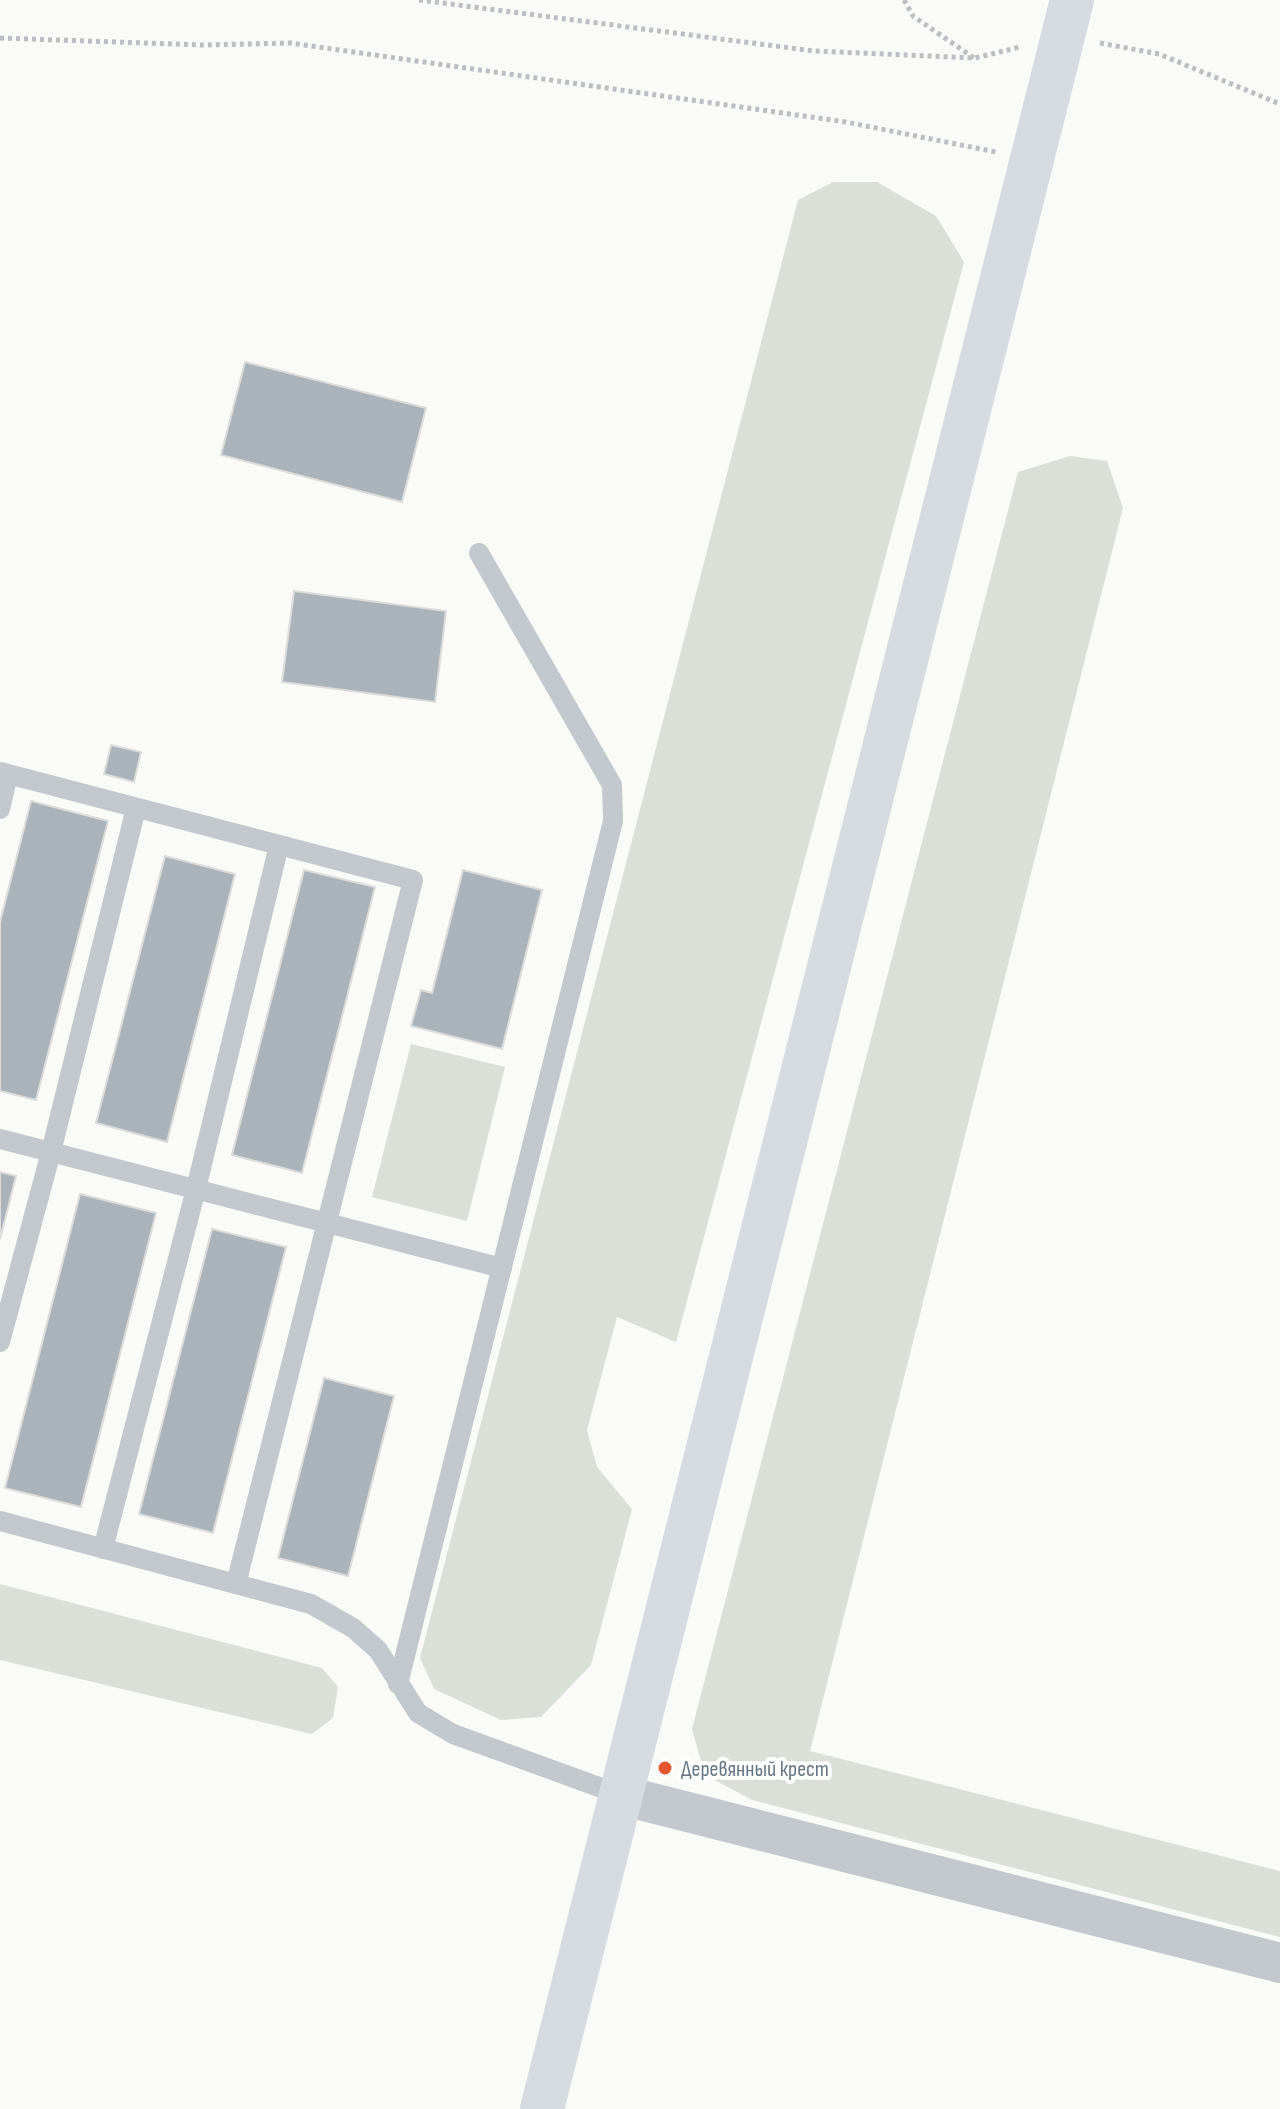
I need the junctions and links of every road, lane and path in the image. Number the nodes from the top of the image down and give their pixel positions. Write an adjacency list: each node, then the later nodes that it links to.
1 (419, 0): 5 (path)
2 (904, 0): 5 (path)
3 (1068, 18): 5 (path); 6 (path); 7 (street)
4 (0, 38): 7 (path)
5 (975, 58)
6 (1280, 104)
7 (1033, 159): 23 (street)
8 (479, 553): 17 (lane)
9 (4, 774): 10 (lane); 11 (lane)
10 (136, 808): 12 (lane); 14 (lane)
11 (0, 809)
12 (279, 845): 15 (lane); 16 (lane)
13 (0, 1139): 14 (lane)
14 (51, 1152): 15 (lane); 18 (lane)
15 (196, 1189): 16 (lane); 20 (lane)
16 (327, 1223): 17 (lane); 21 (lane)
17 (502, 1268): 22 (lane)
18 (0, 1342)
19 (0, 1521): 20 (lane)
20 (103, 1549): 21 (lane)
21 (236, 1584): 22 (lane)
22 (398, 1684): 23 (lane)
23 (621, 1795): 24 (street); 25 (street)
24 (1280, 1963)
25 (542, 2109)

